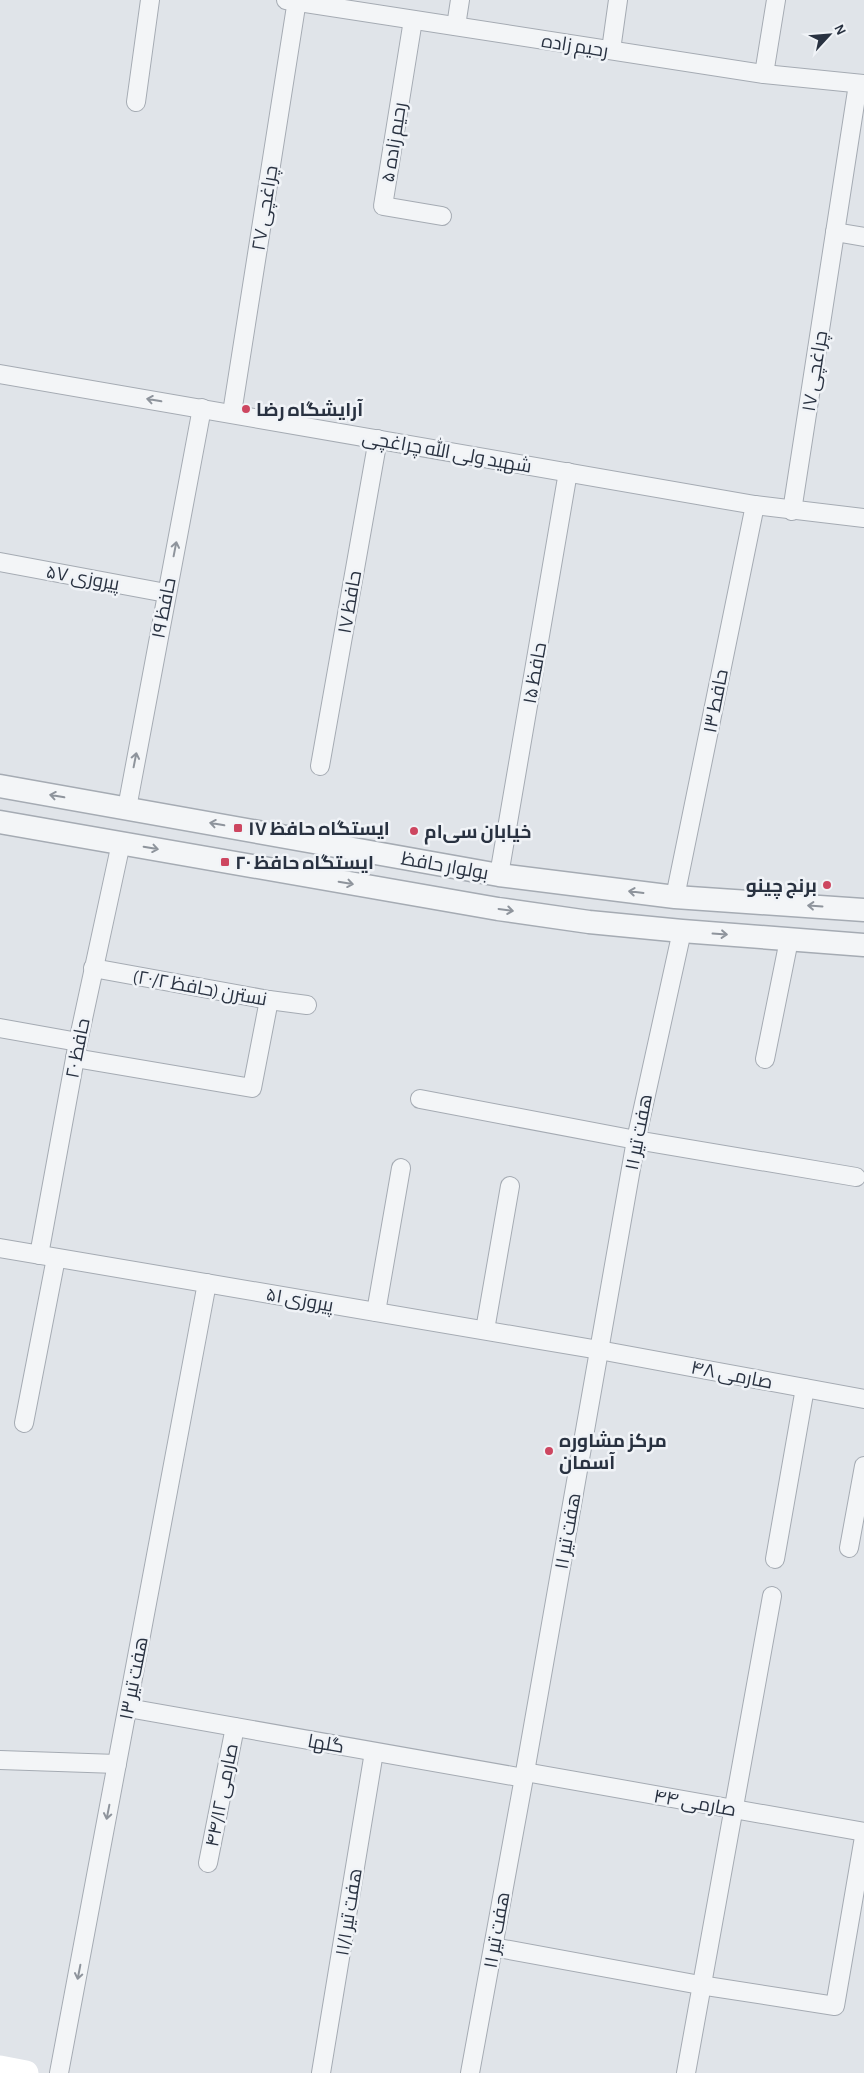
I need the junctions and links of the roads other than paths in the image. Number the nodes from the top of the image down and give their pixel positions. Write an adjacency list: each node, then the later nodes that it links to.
1 (150, 0): 11 (street)
2 (460, 0): 7 (street)
3 (618, 0): 8 (street)
4 (776, 0): 9 (street)
5 (293, 1): 6 (street, رحیم زاده); 17 (street, چراغچی ۲۷)
6 (413, 20): 7 (street, رحیم زاده); 12 (street, رحیم زاده ۵)
7 (456, 26): 8 (street, رحیم زاده)
8 (611, 50): 9 (street, رحیم زاده)
9 (764, 74): 10 (street, رحیم زاده)
10 (861, 84): 13 (street, چراغچی ۱۷)
11 (136, 102)
12 (442, 216)
13 (835, 232): 14 (street); 21 (street, چراغچی ۱۷)
14 (864, 237)
15 (0, 374): 16 (street, شهید ولی الله چراغچی, one-way to 15)
16 (202, 408): 17 (street, شهید ولی الله چراغچی); 24 (street, حافظ ۱۹, one-way to 16)
17 (232, 413): 18 (street, شهید ولی الله چراغچی)
18 (378, 439): 19 (street, شهید ولی الله چراغچی); 25 (street, حافظ ۱۷)
19 (568, 472): 20 (street, شهید ولی الله چراغچی); 30 (street, حافظ ۱۵)
20 (755, 505): 21 (street, شهید ولی الله چراغچی); 31 (street, حافط ۱۳)
21 (792, 510): 22 (street, شهید ولی الله چراغچی)
22 (864, 518)
23 (0, 562): 24 (street, پیروزی ۵۷)
24 (166, 592): 27 (street, حافظ ۱۹, one-way to 24)
25 (320, 766)
26 (0, 786): 27 (street, بولوار حافظ, one-way to 26)
27 (127, 808): 30 (street, بولوار حافظ, one-way to 27)
28 (0, 822): 29 (street, بولوار حافظ)
29 (121, 843): 33 (street, بولوار حافظ, one-way to 33); 36 (street, حافظ ۲۰)
30 (499, 875): 31 (street, بولوار حافظ, one-way to 30)
31 (675, 897): 32 (street, بولوار حافظ, one-way to 31)
32 (864, 910)
33 (682, 932): 34 (street, بولوار حافظ, one-way to 34); 43 (street, هفت تیر ۱۱)
34 (789, 940): 35 (street, بولوار حافظ); 41 (street)
35 (864, 945)
36 (93, 968): 37 (street, نسترن (حافظ ۲۰/۲)); 40 (street, حافظ ۲۰)
37 (269, 1000): 38 (street, نسترن (حافظ ۲۰/۲)); 40 (street)
38 (307, 1004)
39 (0, 1028): 40 (street)
40 (76, 1050): 48 (street, حافظ ۲۰)
41 (765, 1060)
42 (420, 1099): 43 (street)
43 (636, 1140): 45 (street); 52 (street, هفت تیر ۱۱)
44 (401, 1168): 50 (street)
45 (856, 1177)
46 (510, 1186): 51 (street)
47 (0, 1248): 48 (street, پیروزی ۵۱)
48 (47, 1256): 49 (street, پیروزی ۵۱); 55 (street, حافظ ۲۰)
49 (207, 1283): 50 (street, پیروزی ۵۱); 60 (street, هفت تیر ۱۳)
50 (376, 1312): 51 (street, پیروزی ۵۱)
51 (485, 1330): 52 (street, پیروزی ۵۱)
52 (599, 1350): 53 (street, صارمی ۴۸); 65 (street, هفت تیر ۱۱)
53 (805, 1388): 54 (street, صارمی ۴۸); 58 (street)
54 (864, 1399)
55 (24, 1423)
56 (864, 1466): 57 (street)
57 (849, 1548)
58 (775, 1559)
59 (772, 1596): 66 (street)
60 (128, 1708): 61 (street, گلها); 64 (street, هفت تیر ۱۳)
61 (235, 1727): 62 (street, گلها); 69 (street, صارمی ۴۴/۱۲)
62 (374, 1752): 65 (street, گلها); 75 (street, هفت تیر ۱۱/۱)
63 (0, 1760): 64 (street)
64 (117, 1764): 74 (street, هفت تیر ۱۳, one-way to 74)
65 (524, 1775): 66 (street, صارمی ۴۴); 70 (street, هفت تیر ۱۱)
66 (734, 1809): 67 (street, صارمی ۴۴); 71 (street)
67 (864, 1832)
68 (864, 1837): 71 (street)
69 (208, 1863)
70 (493, 1947): 71 (street); 76 (street, هفت تیر ۱۱)
71 (700, 1985): 77 (street)
72 (0, 2068): 73 (main road)
73 (26, 2073)
74 (59, 2073)
75 (321, 2073)
76 (470, 2073)
77 (686, 2073)

